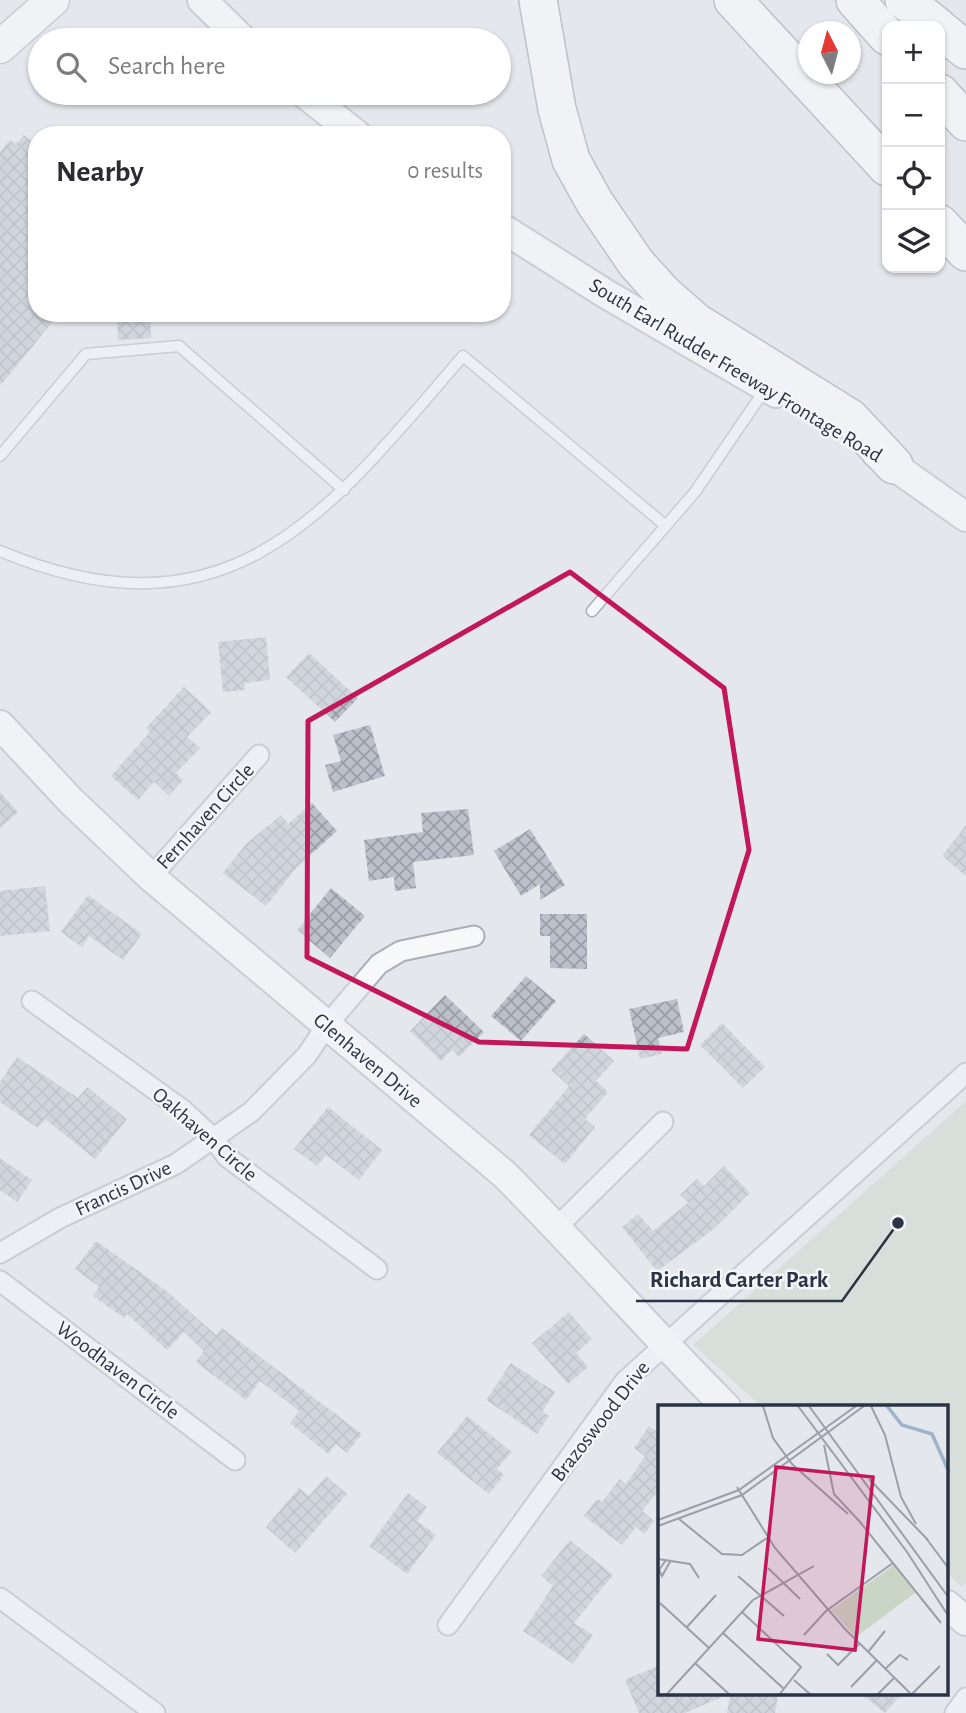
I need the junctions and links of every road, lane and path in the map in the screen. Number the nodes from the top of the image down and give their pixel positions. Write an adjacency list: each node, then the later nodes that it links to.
1 (53, 0): 11 (main road)
2 (202, 0): 8 (street)
3 (538, 0): 23 (highway)
4 (733, 0): 17 (highway)
5 (855, 0): 9 (highway)
6 (904, 0): 7 (highway)
7 (930, 21)
8 (231, 28)
9 (882, 30)
10 (945, 34): 12 (highway)
11 (0, 47)
12 (966, 50)
13 (945, 99): 15 (highway)
14 (319, 105): 16 (street)
15 (966, 122)
16 (346, 126)
17 (882, 162)
18 (945, 229): 20 (highway)
19 (511, 234): 21 (street, South Earl Rudder Freeway Frontage Road)
20 (966, 252)
21 (766, 387): 23 (street, South Earl Rudder Freeway Frontage Road); 26 (lane)
22 (0, 456): 24 (lane)
23 (894, 465): 25 (street, South Earl Rudder Freeway Frontage Road)
24 (344, 491): 26 (lane); 27 (lane)
25 (966, 517)
26 (666, 526): 28 (lane)
27 (0, 551)
28 (592, 611)
29 (0, 725): 31 (street, Glenhaven Drive)
30 (259, 755): 31 (street, Fernhaven Circle)
31 (151, 877): 34 (street, Glenhaven Drive)
32 (474, 936): 34 (street, Francis Drive)
33 (32, 1001): 37 (street, Oakhaven Circle)
34 (327, 1025): 37 (street, Francis Drive); 38 (street, Glenhaven Drive)
35 (966, 1073): 42 (street, Brazoswood Drive)
36 (663, 1122): 38 (street)
37 (214, 1139): 39 (street, Francis Drive); 40 (street, Oakhaven Circle)
38 (557, 1227): 42 (street, Glenhaven Drive)
39 (0, 1253)
40 (377, 1269)
41 (0, 1281): 44 (street, Woodhaven Circle)
42 (663, 1344): 43 (street, Glenhaven Drive); 48 (street, Brazoswood Drive)
43 (724, 1405)
44 (235, 1460)
45 (0, 1598): 50 (street)
46 (948, 1606): 47 (street)
47 (966, 1622)
48 (448, 1625)
49 (966, 1699): 51 (street)
50 (155, 1713)
51 (955, 1713)

